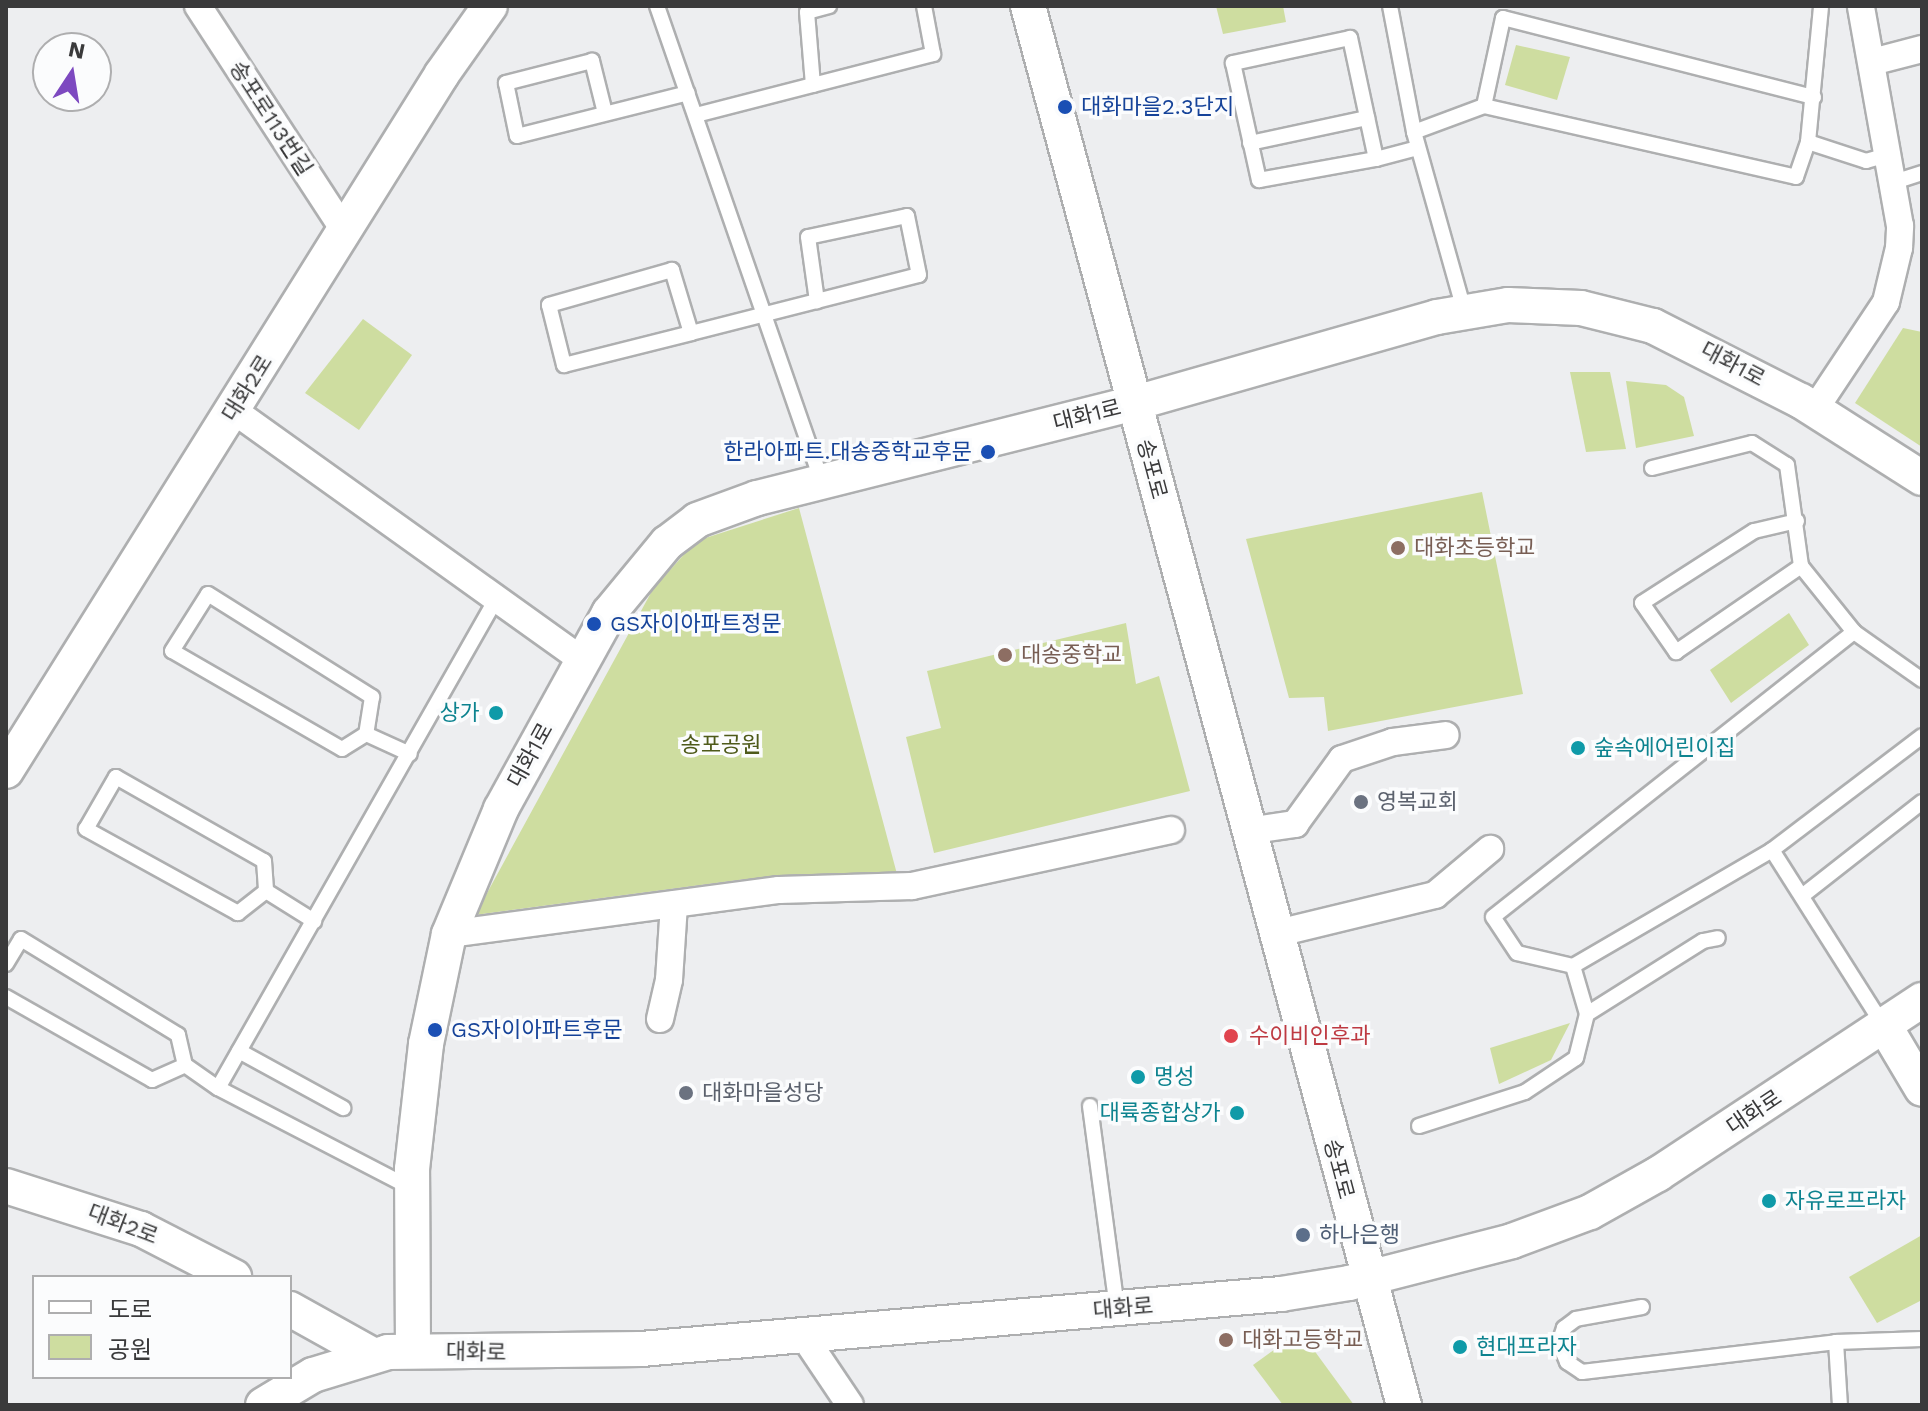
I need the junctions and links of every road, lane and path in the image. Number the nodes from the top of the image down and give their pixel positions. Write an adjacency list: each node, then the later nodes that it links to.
1 (198, 6): 27 (street, 송포로113번길)
2 (490, 6): 27 (street, 대화2로)
3 (657, 6): 13 (lane)
4 (829, 6): 12 (lane)
5 (924, 6): 12 (lane)
6 (1028, 6): 32 (street, 송포로)
7 (1390, 6): 19 (lane)
8 (1821, 6): 14 (lane)
9 (1861, 6): 11 (street)
10 (1922, 49): 11 (street)
11 (1872, 62): 23 (street)
12 (813, 85): 17 (lane)
13 (688, 93): 16 (lane); 17 (lane)
14 (1814, 97): 15 (lane); 20 (lane)
15 (1484, 106): 19 (lane); 20 (lane)
16 (605, 113): 16 (lane)
17 (696, 115): 30 (lane)
18 (1367, 118): 21 (lane); 21 (lane); 24 (lane)
19 (1414, 132): 22 (lane)
20 (1808, 142): 23 (lane)
21 (1250, 143): 24 (lane)
22 (1418, 148): 24 (lane); 29 (lane)
23 (1887, 155): 26 (street)
24 (1376, 159)
25 (1922, 173): 26 (lane)
26 (1891, 183): 33 (street)
27 (344, 230): 34 (street, 대화2로)
28 (817, 301): 28 (lane); 30 (lane)
29 (1464, 310): 32 (street, 대화1로); 33 (street, 대화1로)
30 (765, 315): 31 (lane); 37 (lane)
31 (691, 333): 31 (lane)
32 (1135, 403): 37 (street, 대화1로); 51 (street, 송포로)
33 (1815, 409): 36 (street, 대화1로)
34 (233, 410): 40 (street); 48 (street, 대화2로)
35 (1652, 468): 38 (lane)
36 (1922, 478)
37 (823, 482): 42 (street, 대화1로)
38 (1797, 521): 39 (lane); 39 (lane)
39 (1801, 566): 41 (lane)
40 (496, 599): 42 (street); 47 (lane)
41 (1854, 632): 43 (lane); 62 (lane)
42 (582, 660): 58 (street, 대화1로)
43 (1922, 680)
44 (366, 734): 44 (lane); 47 (lane)
45 (1446, 735): 51 (street)
46 (1922, 736): 53 (lane)
47 (410, 754): 57 (lane)
48 (6, 771)
49 (1922, 802): 55 (lane)
50 (1171, 830): 56 (street)
51 (1247, 831): 59 (street, 송포로)
52 (1490, 849): 59 (street)
53 (1772, 850): 55 (lane); 62 (lane)
54 (266, 891): 54 (lane); 57 (lane)
55 (1802, 896): 67 (lane)
56 (674, 904): 58 (street); 66 (street)
57 (314, 921): 68 (lane)
58 (449, 934): 76 (street, 대화1로)
59 (1274, 934): 78 (street, 송포로)
60 (1718, 938): 65 (lane)
61 (6, 964): 69 (lane)
62 (1573, 966): 65 (lane)
63 (6, 997): 69 (lane)
64 (1922, 1000): 67 (street, 대화로)
65 (1587, 1014): 74 (lane)
66 (660, 1019)
67 (1884, 1025): 71 (street); 78 (street, 대화로)
68 (239, 1051): 70 (lane); 73 (lane)
69 (185, 1065): 70 (lane)
70 (218, 1088): 76 (lane)
71 (1922, 1089)
72 (1090, 1106): 80 (lane)
73 (343, 1108)
74 (1419, 1126)
75 (6, 1186): 77 (street, 대화2로)
76 (411, 1188): 85 (street, 대화1로)
77 (230, 1275)
78 (1368, 1278): 80 (street, 대화로); 89 (street, 송포로)
79 (1642, 1307): 84 (lane)
80 (1117, 1308): 82 (street, 대화로)
81 (292, 1310): 86 (street)
82 (803, 1335): 85 (street, 대화로); 88 (street)
83 (1922, 1339): 84 (lane)
84 (1836, 1342): 90 (lane)
85 (413, 1351): 86 (street, 대화로)
86 (371, 1354): 87 (street, 대화로)
87 (263, 1405)
88 (850, 1405)
89 (1404, 1405)
90 (1840, 1405)

